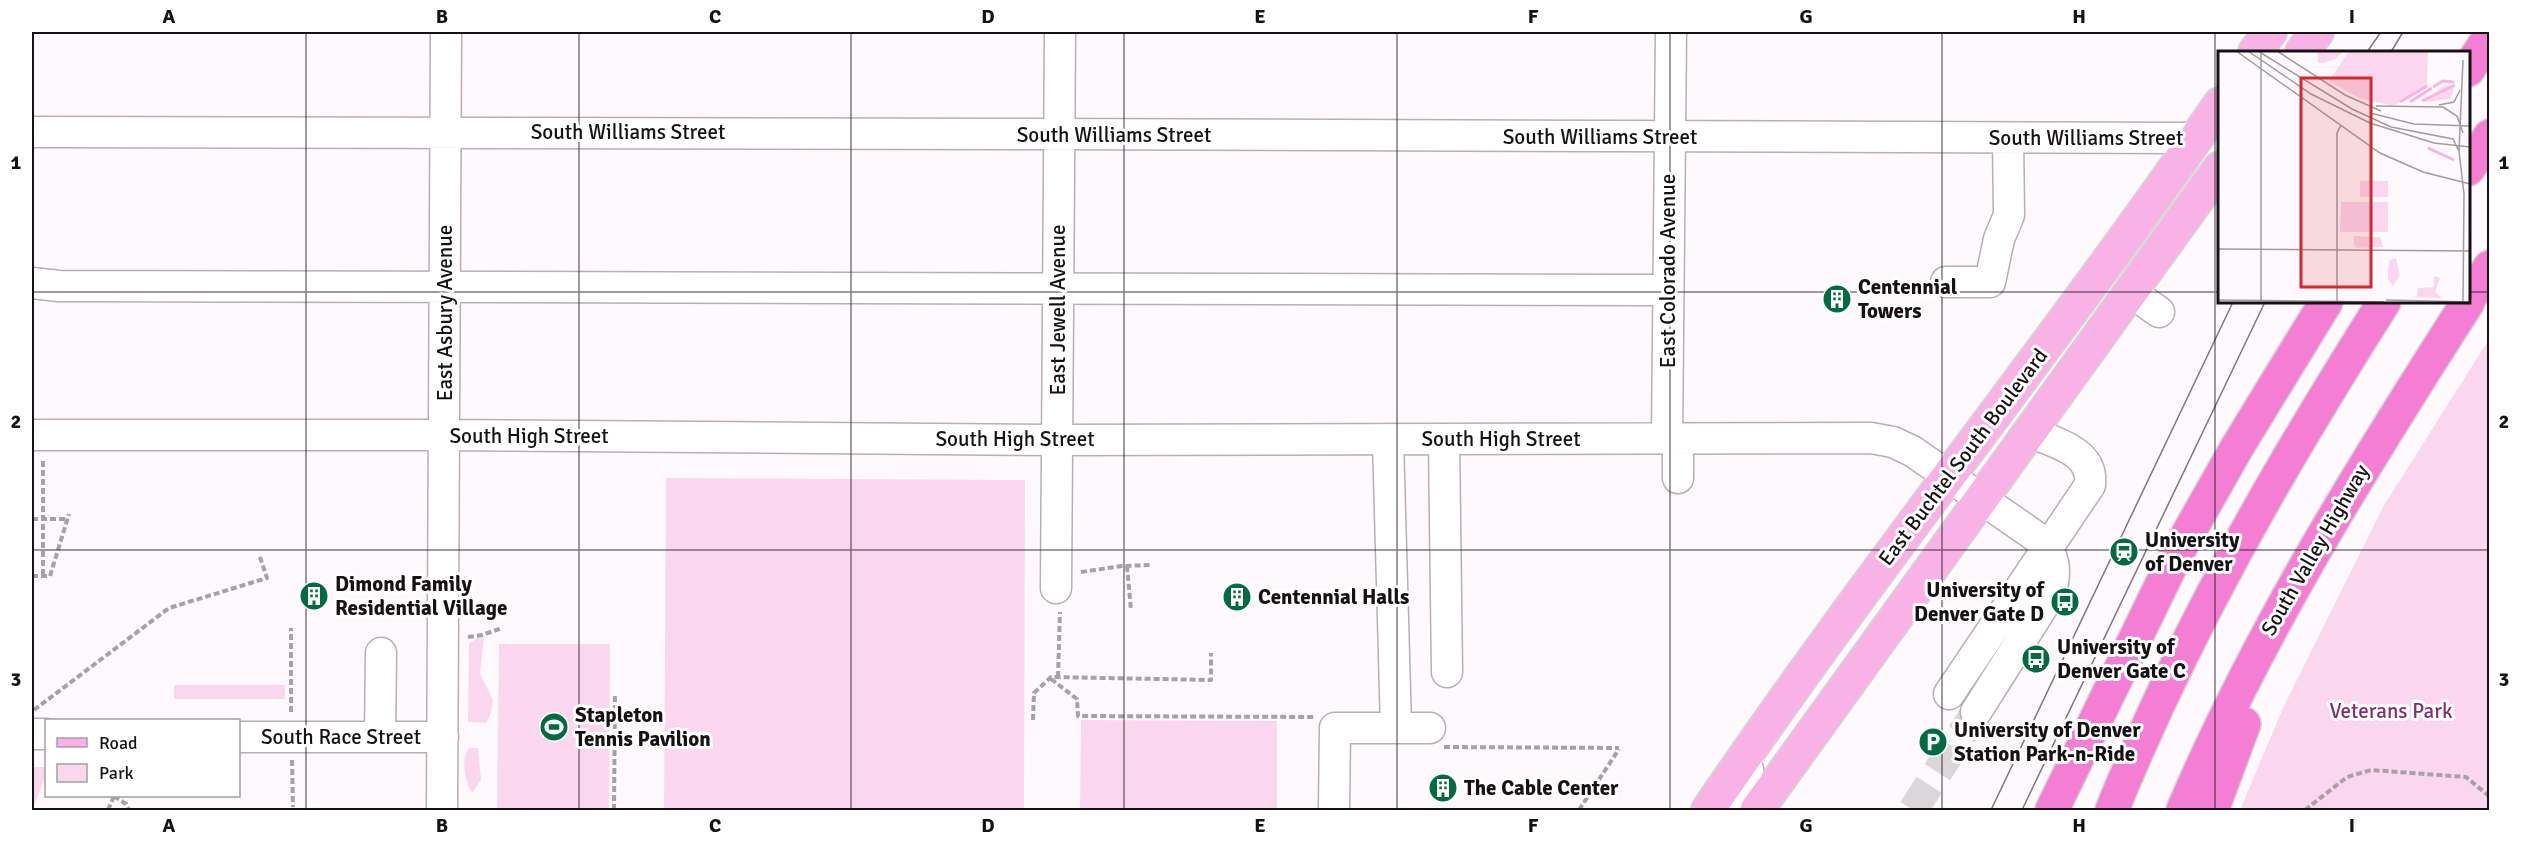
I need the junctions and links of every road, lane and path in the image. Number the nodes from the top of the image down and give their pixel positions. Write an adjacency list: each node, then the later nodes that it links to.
1 (447, 32): 13 (street, East Asbury Avenue)
2 (1060, 32): 15 (street, East Jewell Avenue)
3 (1671, 32): 17 (street, East Colorado Avenue)
4 (2270, 32): 8 (main road)
5 (2317, 32): 9 (main road)
6 (2486, 32): 10 (highway)
7 (2490, 36): 11 (highway)
8 (2256, 51)
9 (2303, 51)
10 (2470, 62)
11 (2470, 68)
12 (2218, 107): 19 (main road, East Buchtel South Boulevard)
13 (446, 131): 14 (street, South Williams Street); 15 (street, South Williams Street); 25 (street, East Asbury Avenue)
14 (32, 132)
15 (1060, 135): 17 (street, South Williams Street); 26 (street, East Jewell Avenue)
16 (2490, 136): 20 (highway)
17 (1669, 137): 18 (street, South Williams Street); 27 (street, East Colorado Avenue)
18 (2008, 138): 19 (street, South Williams Street); 23 (street)
19 (2196, 138): 41 (main road, East Buchtel South Boulevard)
20 (2470, 167)
21 (2218, 171): 28 (main road, East Buchtel South Boulevard)
22 (2490, 267): 29 (highway, South Valley Highway)
23 (1946, 282)
24 (32, 283): 25 (street)
25 (444, 286): 26 (street); 35 (street, East Asbury Avenue)
26 (1058, 288): 27 (street); 37 (street, East Jewell Avenue)
27 (1668, 290): 36 (street, East Colorado Avenue)
28 (2131, 292): 33 (street); 34 (main road, East Buchtel South Boulevard)
29 (2470, 298)
30 (2325, 303): 66 (highway)
31 (2383, 303): 93 (highway)
32 (2467, 303): 44 (highway, South Valley Highway)
33 (2159, 312)
34 (2030, 432): 43 (main road, East Buchtel South Boulevard); 49 (street)
35 (445, 435): 37 (street, South High Street); 40 (street, South High Street); 76 (street, East Asbury Avenue)
36 (1673, 438): 39 (street, South High Street); 41 (street, South High Street); 42 (street, East Colorado Avenue)
37 (1057, 440): 38 (street, South High Street); 56 (street, East Jewell Avenue)
38 (1388, 440): 39 (street, South High Street); 73 (street)
39 (1444, 440): 63 (street)
40 (37, 448): 47 (path)
41 (1947, 476): 43 (street, South High Street); 77 (main road, East Buchtel South Boulevard)
42 (1678, 478)
43 (1981, 499): 49 (street, South High Street); 49 (street); 90 (main road, East Buchtel South Boulevard)
44 (2339, 506): 94 (highway, South Valley Highway); 95 (highway)
45 (69, 514): 48 (path)
46 (32, 519): 47 (path)
47 (42, 519): 48 (path); 55 (path)
48 (67, 519): 55 (path)
49 (2048, 548): 69 (street)
50 (260, 554): 68 (path)
51 (1152, 565): 52 (path)
52 (1127, 566): 53 (path); 57 (path)
53 (1081, 572)
54 (32, 576): 55 (path)
55 (43, 576)
56 (1058, 598): 64 (path)
57 (1131, 610)
58 (291, 628): 72 (path)
59 (502, 628): 60 (path)
60 (467, 637)
61 (381, 653): 75 (street)
62 (1211, 653): 64 (path)
63 (1447, 672)
64 (1058, 677): 65 (path)
65 (1051, 679): 70 (path); 71 (path)
66 (2110, 689): 91 (highway); 92 (highway)
67 (615, 694): 85 (path)
68 (32, 712)
69 (1976, 712)
70 (1323, 717)
71 (1033, 720)
72 (291, 722)
73 (1396, 728): 78 (street); 86 (street)
74 (240, 737): 75 (street, South Race Street)
75 (380, 737): 76 (street, South Race Street)
76 (443, 737): 84 (street, East Asbury Avenue)
77 (1757, 737): 88 (main road, East Buchtel South Boulevard); 89 (street)
78 (1432, 738): 87 (path)
79 (292, 756): 82 (path)
80 (116, 797): 83 (path)
81 (2490, 797): 96 (path)
82 (293, 807)
83 (129, 810)
84 (442, 810)
85 (615, 810)
86 (1334, 810)
87 (1580, 810)
88 (1708, 810)
89 (1728, 810)
90 (1757, 810)
91 (2052, 810)
92 (2061, 810)
93 (2112, 810)
94 (2183, 810)
95 (2212, 810)
96 (2305, 810)

